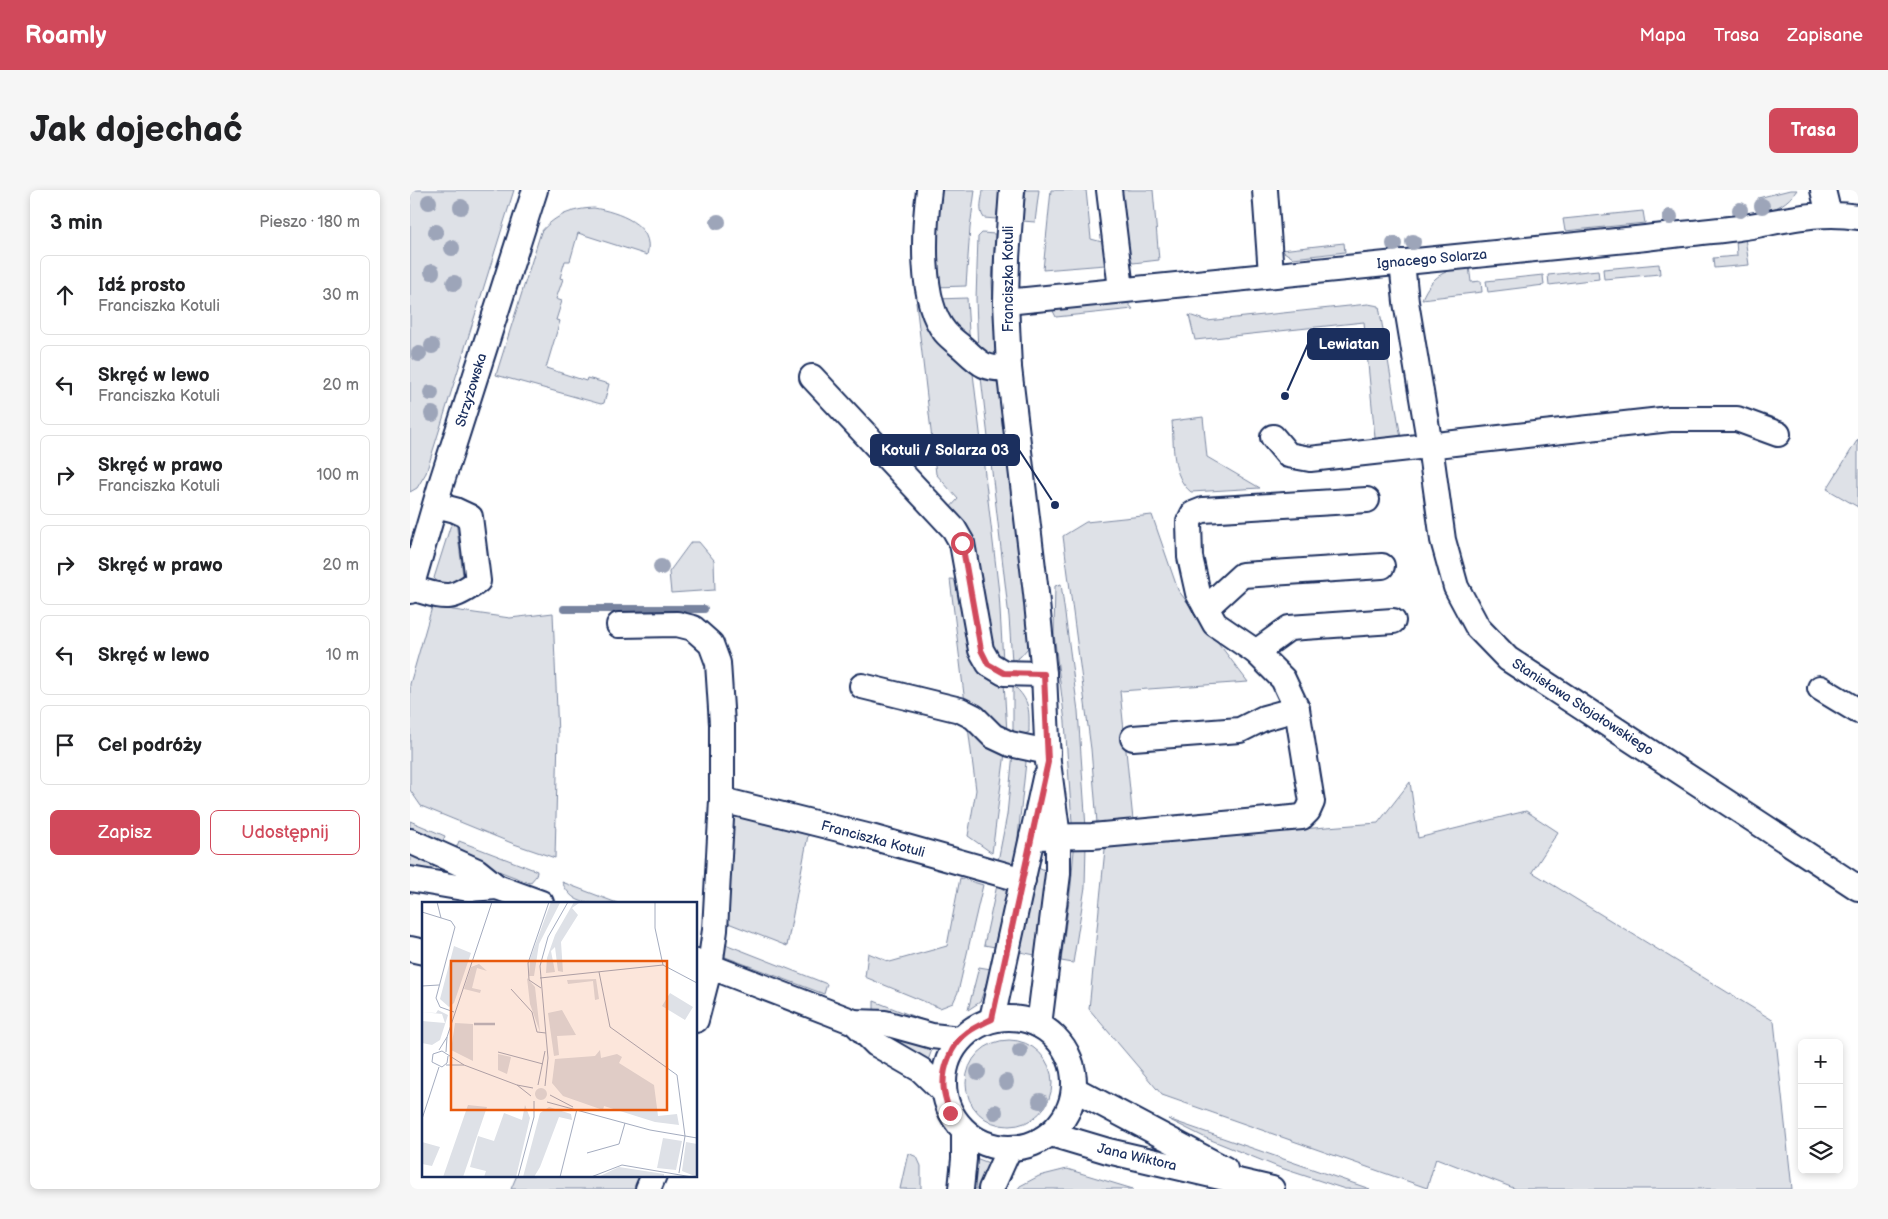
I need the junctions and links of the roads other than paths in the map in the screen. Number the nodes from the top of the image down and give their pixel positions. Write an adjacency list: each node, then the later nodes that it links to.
1 (535, 190): 19 (street, Strzyżowska)
2 (929, 190): 13 (street)
3 (1012, 190): 12 (street, Franciszka Kotuli)
4 (1109, 190): 11 (street)
5 (1265, 190): 10 (street)
6 (1823, 190): 7 (street)
7 (1829, 214): 8 (street, Ignacego Solarza); 9 (street, Ignacego Solarza)
8 (1858, 218)
9 (1402, 262): 10 (street, Ignacego Solarza); 17 (street, Stanisława Stojałowskiego)
10 (1271, 274): 11 (street, Ignacego Solarza)
11 (1121, 289): 12 (street, Ignacego Solarza)
12 (1006, 302): 13 (street, Franciszka Kotuli)
13 (1010, 368): 27 (street, Franciszka Kotuli)
14 (812, 376): 27 (street)
15 (1778, 434): 17 (street)
16 (1273, 436): 17 (street)
17 (1430, 446): 40 (street, Stanisława Stojałowskiego)
18 (1367, 500): 23 (street)
19 (436, 505): 20 (street, Strzyżowska); 22 (street)
20 (419, 529): 22 (street, Strzyżowska)
21 (1382, 566): 23 (street)
22 (410, 590)
23 (1206, 608): 26 (street)
24 (1392, 621): 26 (street)
25 (619, 625): 34 (street)
26 (1256, 652): 30 (street)
27 (1044, 674): 33 (street, Franciszka Kotuli)
28 (862, 686): 33 (street)
29 (1820, 688): 31 (street)
30 (1298, 710): 32 (street); 36 (street)
31 (1858, 711)
32 (1133, 738)
33 (1048, 757): 35 (street, Franciszka Kotuli); 36 (street, Franciszka Kotuli)
34 (722, 800): 39 (street, Franciszka Kotuli); 43 (street)
35 (1032, 837): 36 (street); 39 (street, Franciszka Kotuli)
36 (1058, 837): 47 (street, Franciszka Kotuli)
37 (410, 841): 41 (street)
38 (410, 879): 41 (street)
39 (1023, 880): 45 (street, Franciszka Kotuli)
40 (1858, 888)
41 (494, 895): 42 (street)
42 (535, 902)
43 (703, 963): 44 (street); 46 (street)
44 (698, 1004)
45 (992, 1019): 47 (street); 48 (street)
46 (854, 1022): 48 (street); 50 (street)
47 (1039, 1025): 49 (street)
48 (960, 1039): 50 (street)
49 (1074, 1089): 52 (street); 55 (street, Jana Wiktora)
50 (944, 1092): 51 (street)
51 (964, 1131): 53 (street); 57 (street)
52 (1051, 1134): 53 (street); 55 (street, Jana Wiktora)
53 (1009, 1149): 58 (street)
54 (654, 1176): 56 (street)
55 (1259, 1187)
56 (648, 1189)
57 (961, 1189)
58 (991, 1189)

